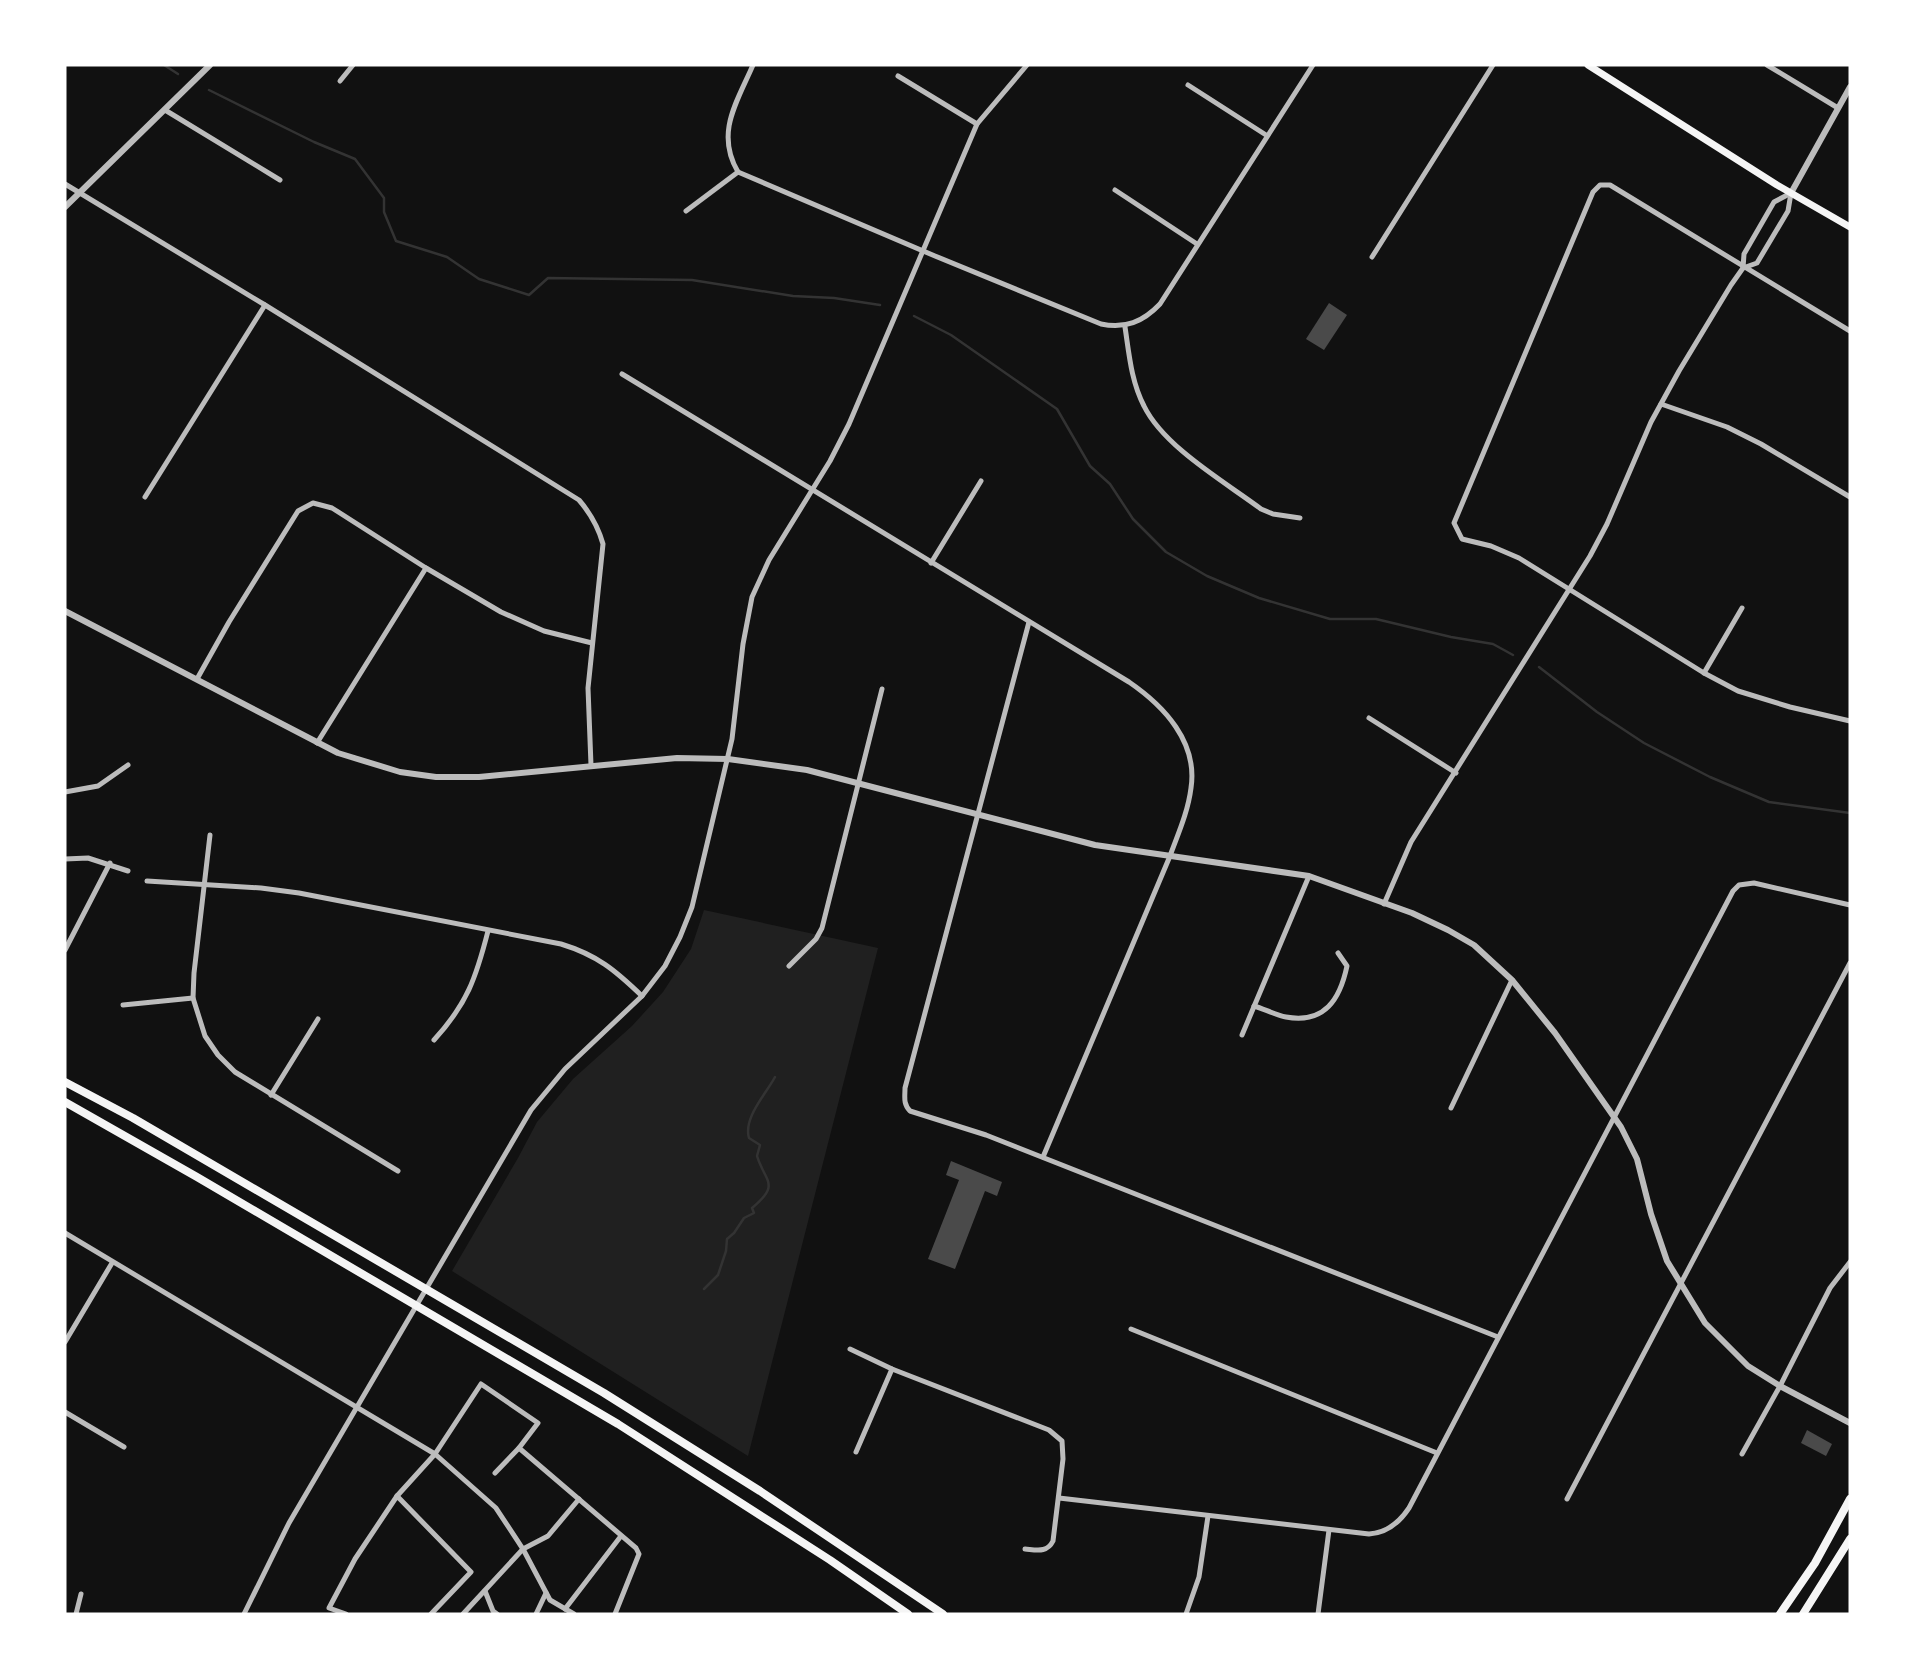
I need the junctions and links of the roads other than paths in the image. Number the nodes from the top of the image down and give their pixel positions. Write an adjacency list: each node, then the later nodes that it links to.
1 (210, 65): 14 (street)
2 (353, 65): 10 (street)
3 (753, 65): 17 (street)
4 (1027, 65): 15 (street)
5 (1313, 65): 16 (street)
6 (1493, 65): 28 (street)
7 (1588, 65): 22 (main road)
8 (1767, 65): 13 (street)
9 (898, 76): 15 (street)
10 (340, 81)
11 (1188, 85): 16 (street)
12 (1850, 87): 13 (street)
13 (1838, 108): 22 (street)
14 (165, 110): 18 (street); 21 (street)
15 (977, 124): 27 (street)
16 (1266, 135): 26 (street)
17 (738, 172): 24 (street); 27 (street)
18 (280, 180)
19 (65, 184): 21 (street)
20 (1115, 190): 26 (street)
21 (81, 193): 23 (street); 30 (street)
22 (1791, 193): 25 (main road); 29 (street); 29 (street)
23 (65, 207)
24 (686, 211)
25 (1850, 227)
26 (1197, 244): 31 (street)
27 (922, 251): 31 (street); 36 (street)
28 (1372, 257)
29 (1744, 268): 32 (street); 34 (street); 42 (street)
30 (265, 305): 37 (street); 46 (street)
31 (1125, 327): 39 (street)
32 (1850, 331)
33 (622, 374): 36 (street)
34 (1661, 404): 38 (street); 42 (street)
35 (981, 481): 40 (street)
36 (810, 489): 40 (street); 53 (street)
37 (145, 497)
38 (1850, 497)
39 (1300, 518)
40 (931, 563): 45 (street)
41 (426, 568): 46 (street); 48 (street); 52 (street)
42 (1570, 589): 47 (street); 56 (street)
43 (1742, 608): 47 (street)
44 (65, 611): 48 (street)
45 (1029, 622): 59 (street); 61 (street)
46 (592, 643): 55 (street)
47 (1704, 673): 51 (street)
48 (197, 679): 52 (street)
49 (882, 689): 57 (street)
50 (1369, 718): 56 (street)
51 (1850, 721)
52 (317, 743): 55 (street)
53 (728, 759): 55 (street); 57 (street); 76 (street)
54 (128, 765): 58 (street)
55 (591, 765)
56 (1456, 773): 68 (street)
57 (858, 784): 59 (street); 74 (street)
58 (65, 792)
59 (979, 816): 61 (street); 88 (street)
60 (210, 835): 67 (street)
61 (1170, 856): 65 (street); 88 (street)
62 (65, 859): 63 (street)
63 (110, 863): 64 (street); 71 (street)
64 (128, 871)
65 (1309, 876): 68 (street); 79 (street)
66 (147, 881): 67 (street)
67 (206, 884): 70 (street); 77 (street)
68 (1384, 904): 75 (street)
69 (1850, 905): 87 (street)
70 (488, 931): 76 (street); 82 (street)
71 (65, 950)
72 (1338, 953): 79 (street)
73 (1850, 963): 93 (street)
74 (789, 966)
75 (1512, 981): 86 (street); 87 (street)
76 (642, 996): 94 (street)
77 (193, 998): 78 (street); 84 (street)
78 (123, 1005)
79 (1254, 1006): 81 (street)
80 (318, 1019): 84 (street)
81 (1242, 1035)
82 (433, 1040)
83 (65, 1082): 94 (main road)
84 (271, 1096): 89 (street)
85 (65, 1102): 95 (main road)
86 (1451, 1108)
87 (1614, 1115): 93 (street); 97 (street)
88 (1043, 1157): 97 (street)
89 (398, 1171)
90 (65, 1233): 92 (street)
91 (1850, 1262): 101 (street)
92 (112, 1263): 98 (street); 102 (street)
93 (1681, 1286): 101 (street); 115 (street)
94 (426, 1289): 95 (street); 138 (main road)
95 (415, 1305): 102 (street); 137 (main road)
96 (1131, 1329): 108 (street)
97 (1498, 1337): 108 (street)
98 (65, 1342)
99 (850, 1349): 100 (street)
100 (892, 1369): 107 (street); 113 (street)
101 (1780, 1387): 104 (street); 110 (street)
102 (356, 1408): 109 (street); 130 (street)
103 (65, 1412): 105 (street)
104 (1850, 1423)
105 (124, 1447)
106 (519, 1448): 109 (street); 111 (street); 114 (street)
107 (856, 1452)
108 (1437, 1453): 118 (street)
109 (435, 1454): 112 (street); 121 (street)
110 (1742, 1454)
111 (495, 1473)
112 (397, 1496): 127 (street); 132 (street)
113 (1059, 1498): 117 (street); 122 (street)
114 (579, 1499): 119 (street); 121 (street)
115 (1567, 1499)
116 (1850, 1499): 141 (main road)
117 (1208, 1516): 118 (street); 139 (street)
118 (1329, 1530): 140 (street)
119 (621, 1536): 126 (street); 136 (street)
120 (1850, 1539): 142 (main road)
121 (523, 1549): 123 (street); 124 (street)
122 (1025, 1549)
123 (485, 1591): 128 (street); 133 (street)
124 (546, 1593): 126 (street); 134 (street)
125 (81, 1594): 129 (street)
126 (565, 1609): 135 (street)
127 (327, 1611): 131 (street)
128 (494, 1613)
129 (76, 1614)
130 (244, 1614)
131 (346, 1614)
132 (431, 1614)
133 (463, 1614)
134 (536, 1614)
135 (574, 1614)
136 (615, 1614)
137 (908, 1614)
138 (943, 1614)
139 (1186, 1614)
140 (1318, 1614)
141 (1780, 1614)
142 (1803, 1614)

